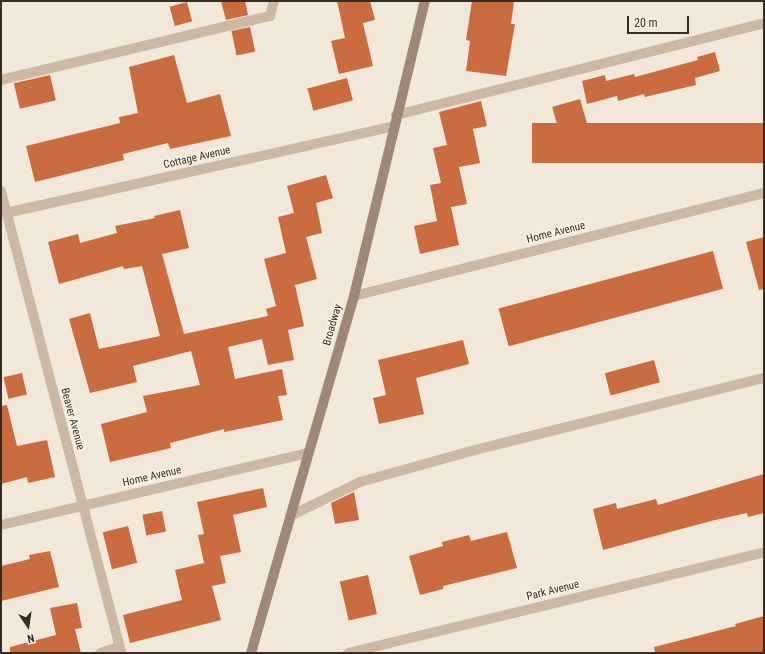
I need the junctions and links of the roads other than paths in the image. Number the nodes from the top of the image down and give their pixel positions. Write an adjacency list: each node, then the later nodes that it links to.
1 (274, 1): 4 (street)
2 (425, 1): 5 (main road, Broadway)
3 (764, 23): 5 (street)
4 (1, 80)
5 (396, 116): 6 (main road, Broadway)
6 (394, 126): 10 (street, Cottage Avenue); 11 (main road, Broadway)
7 (1, 191): 9 (street, Beaver Avenue)
8 (764, 193): 11 (street, Home Avenue)
9 (2, 202): 10 (street, Beaver Avenue)
10 (6, 213): 14 (street, Beaver Avenue)
11 (354, 296): 13 (main road, Broadway)
12 (764, 378): 15 (street)
13 (308, 453): 14 (street, Home Avenue); 15 (main road, Broadway)
14 (82, 506): 16 (street, Home Avenue); 18 (street, Beaver Avenue)
15 (290, 516): 20 (main road, Broadway)
16 (1, 525)
17 (764, 552): 21 (street, Park Avenue)
18 (120, 650): 19 (street)
19 (100, 653)
20 (251, 653)
21 (348, 653)

